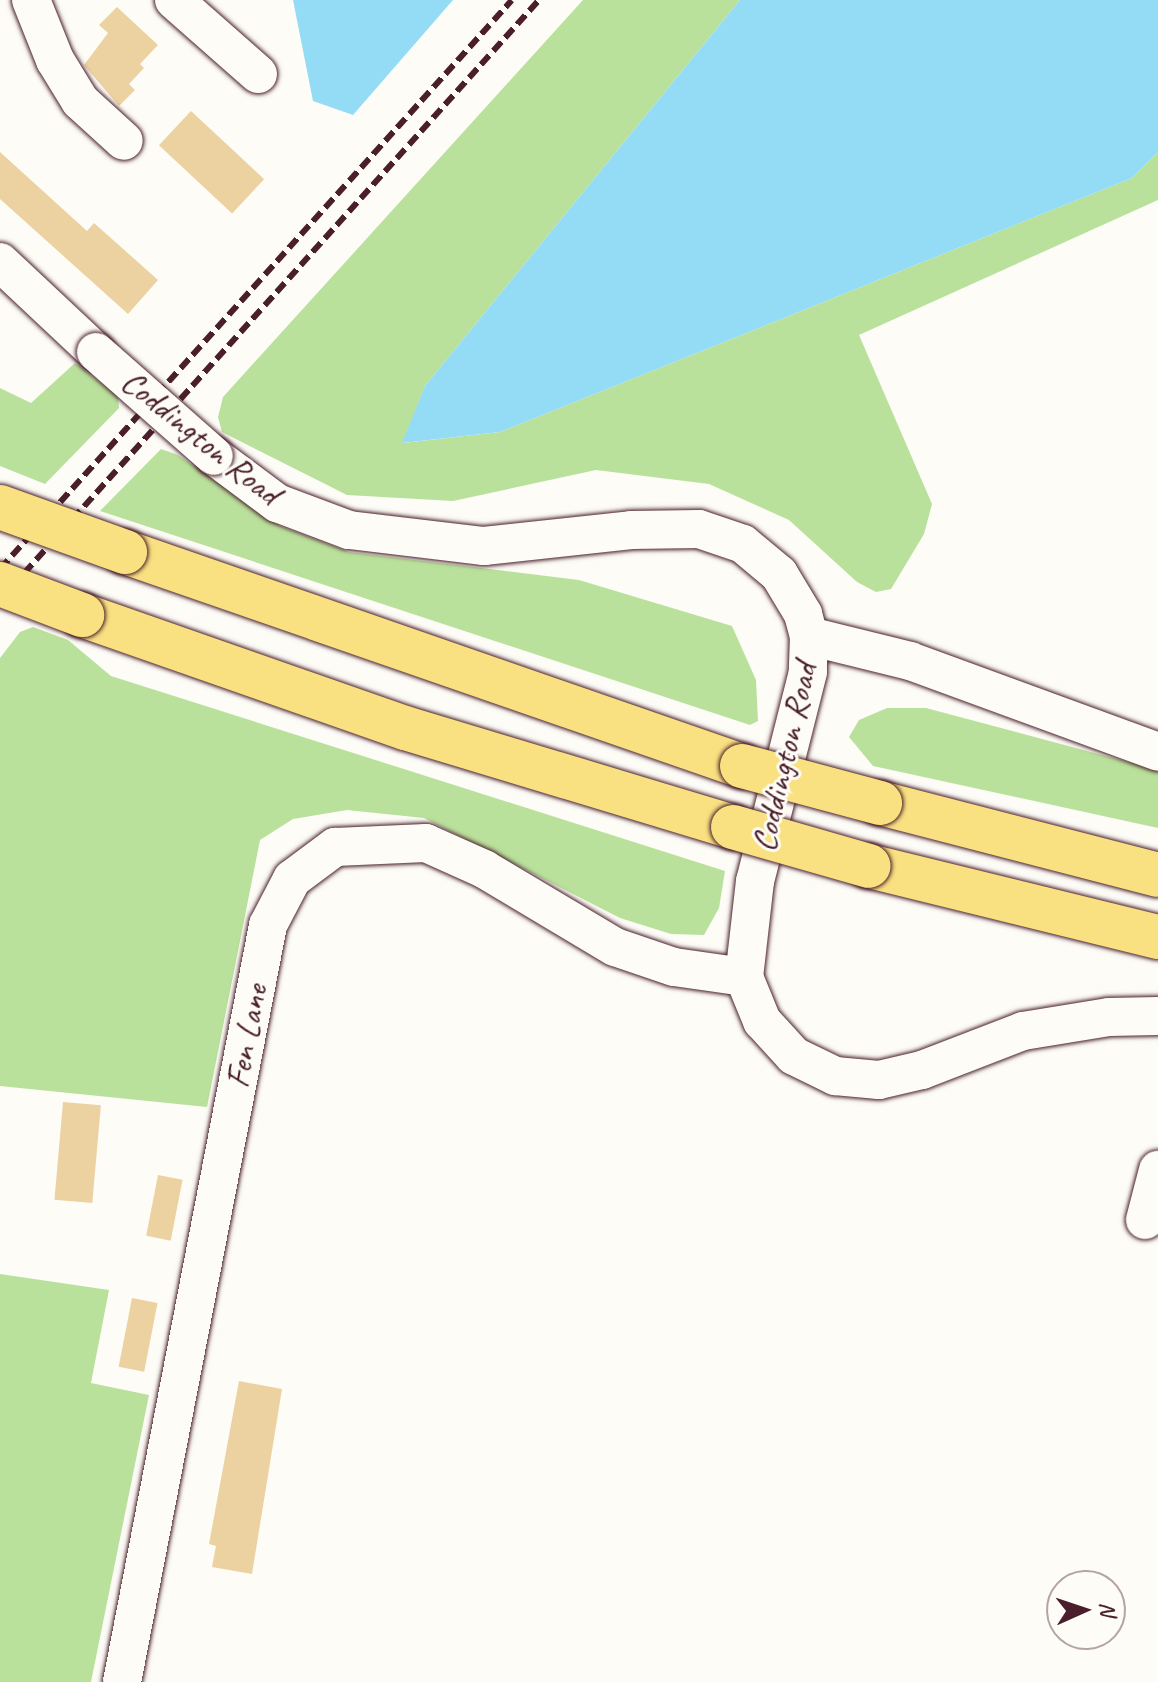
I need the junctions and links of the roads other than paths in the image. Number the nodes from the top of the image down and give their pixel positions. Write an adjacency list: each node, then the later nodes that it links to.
1 (31, 0): 4 (street)
2 (174, 0): 3 (street)
3 (258, 74)
4 (124, 141)
5 (0, 262): 8 (street, Coddington Road, bridge)
6 (0, 507): 10 (highway, bridge)
7 (0, 584): 11 (highway, bridge)
8 (809, 636): 9 (street); 12 (street, Coddington Road)
9 (1158, 752)
10 (1158, 875)
11 (1158, 937)
12 (744, 977): 13 (street, Coddington Road); 16 (street, Fen Lane)
13 (1158, 1016)
14 (1158, 1170): 15 (street)
15 (1145, 1220)
16 (122, 1682)

